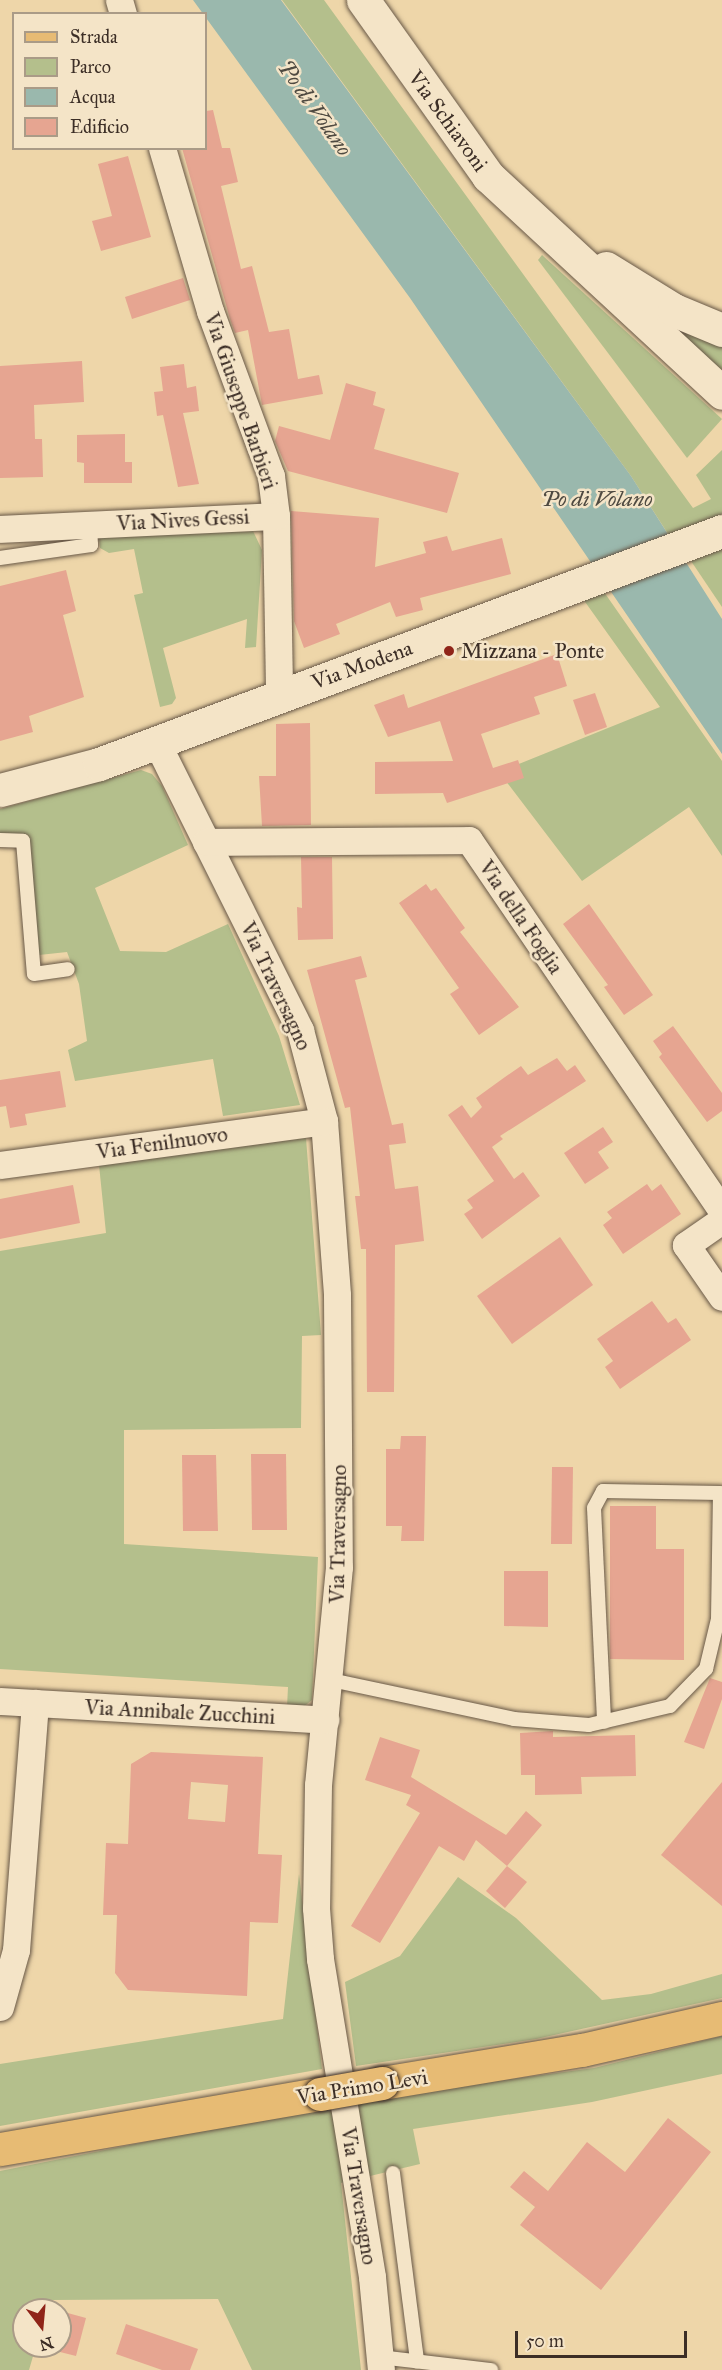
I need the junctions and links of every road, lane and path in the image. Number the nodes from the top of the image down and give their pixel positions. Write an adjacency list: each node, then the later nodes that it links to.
1 (363, 0): 3 (main road, Via Schiavoni)
2 (163, 150): 6 (street, Via Giuseppe Barbieri)
3 (545, 231): 4 (main road, Via Schiavoni); 5 (main road, Via Schiavoni)
4 (722, 330)
5 (722, 393)
6 (276, 516): 7 (street, Via Nives Gessi); 11 (street, Via Giuseppe Barbieri)
7 (90, 525): 8 (street, Via Nives Gessi); 10 (lane, Via Nives Gessi)
8 (0, 529)
9 (712, 534): 11 (main road, Via Modena)
10 (0, 558)
11 (279, 696): 12 (main road, Via Modena)
12 (157, 743): 13 (main road, Via Modena); 15 (street, Via Traversagno)
13 (0, 790)
14 (0, 840): 16 (lane)
15 (206, 842): 17 (street, Via Traversagno); 19 (street, Via della Foglia)
16 (68, 969)
17 (324, 1121): 18 (street, Via Fenilnuovo); 22 (street, Via Traversagno)
18 (0, 1165)
19 (722, 1211)
20 (722, 1220): 21 (street)
21 (722, 1297)
22 (331, 1680): 25 (street, Via Traversagno); 26 (lane)
23 (0, 1701): 24 (street, Via Annibale Zucchini)
24 (35, 1703): 25 (street, Via Annibale Zucchini); 27 (street)
25 (325, 1720): 32 (street, Via Traversagno)
26 (604, 1722): 26 (lane)
27 (0, 2007)
28 (722, 2018): 29 (main road, Via Primo Levi, bridge)
29 (0, 2149)
30 (393, 2173): 31 (lane, Via Traversagno)
31 (417, 2361): 32 (lane, Via Traversagno); 33 (lane, Via Traversagno)
32 (381, 2364)
33 (491, 2370)

